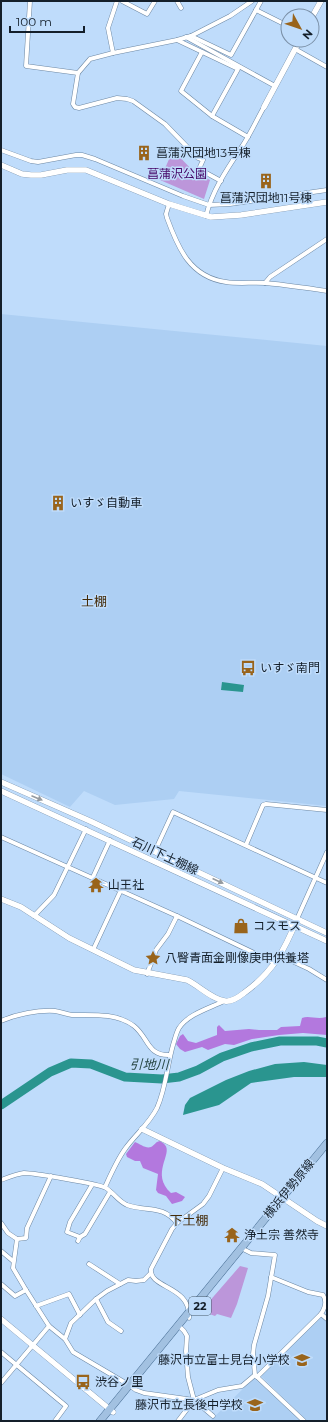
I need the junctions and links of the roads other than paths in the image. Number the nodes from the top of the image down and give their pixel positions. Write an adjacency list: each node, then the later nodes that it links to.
1 (30, 1): 18 (street)
2 (117, 1): 16 (street)
3 (122, 1): 4 (street)
4 (155, 1)
5 (177, 1): 8 (street)
6 (252, 1): 11 (street)
7 (261, 1): 9 (street)
8 (181, 8)
9 (256, 10): 10 (street); 11 (street)
10 (280, 22)
11 (191, 36): 12 (street)
12 (186, 37): 13 (street); 19 (street)
13 (177, 40): 15 (street); 16 (street)
14 (294, 49): 17 (street); 19 (street)
15 (202, 52): 21 (street); 21 (street)
16 (113, 53): 18 (street)
17 (327, 67)
18 (78, 73): 25 (street)
19 (275, 86): 20 (street)
20 (264, 107): 22 (street)
21 (212, 116): 22 (street)
22 (248, 137): 25 (street)
23 (1, 150): 29 (street)
24 (1, 165): 28 (street)
25 (221, 181): 29 (street)
26 (327, 190): 29 (street)
27 (327, 202): 30 (street)
28 (169, 204): 30 (street); 32 (street)
29 (209, 205): 30 (street)
30 (206, 216)
31 (327, 239): 32 (street)
32 (265, 283): 33 (street)
33 (327, 291)
34 (1, 782): 37 (street, 石川下土棚線, one-way to 37)
35 (1, 791): 38 (street, 石川下土棚線)
36 (327, 810): 41 (street)
37 (90, 821): 38 (street); 42 (street, 石川下土棚線)
38 (86, 829): 40 (street, 石川下土棚線); 44 (street)
39 (1, 836): 44 (street)
40 (110, 840): 45 (street); 53 (street, 石川下土棚線)
41 (246, 845): 42 (street); 46 (street)
42 (155, 851): 52 (street, 石川下土棚線, one-way to 52)
43 (327, 852): 46 (street)
44 (68, 866): 45 (street); 50 (street)
45 (93, 878): 48 (street)
46 (315, 878): 47 (street); 52 (street)
47 (327, 883)
48 (121, 890): 51 (street); 56 (street)
49 (1, 899): 50 (street)
50 (34, 916): 56 (street)
51 (177, 916): 58 (street); 59 (street)
52 (297, 918): 53 (street); 54 (street, 石川下土棚線)
53 (294, 926): 55 (street, 石川下土棚線); 57 (street)
54 (327, 933)
55 (327, 941)
56 (93, 950): 59 (street)
57 (279, 955): 58 (street); 60 (street)
58 (275, 963): 61 (street)
59 (147, 974): 61 (street)
60 (327, 980)
61 (224, 1001): 63 (street)
62 (1, 1021): 63 (street)
63 (170, 1055): 64 (street)
64 (142, 1129): 67 (street); 71 (street)
65 (327, 1143): 73 (main road, 横浜伊勢原線 / 22)
66 (327, 1150): 73 (main road, 横浜伊勢原線 / 22)
67 (223, 1168): 73 (street); 75 (street)
68 (51, 1176): 69 (street); 70 (street); 77 (street)
69 (1, 1180)
70 (92, 1184): 71 (street); 72 (street)
71 (105, 1187): 72 (street)
72 (110, 1192): 75 (street)
73 (284, 1199): 76 (street); 78 (main road, 横浜伊勢原線 / 22); 89 (main road, 横浜伊勢原線 / 22)
74 (1, 1223): 77 (street)
75 (177, 1223): 82 (street)
76 (327, 1226)
77 (17, 1239): 80 (street)
78 (245, 1250): 83 (street); 92 (main road, 横浜伊勢原線 / 22)
79 (1, 1251): 80 (street)
80 (13, 1261): 86 (street)
81 (89, 1264): 85 (street)
82 (150, 1273): 85 (street); 89 (street)
83 (271, 1278): 90 (street); 102 (street)
84 (1, 1284): 86 (street)
85 (120, 1284): 87 (street)
86 (26, 1290): 88 (street)
87 (96, 1299): 91 (street); 97 (street)
88 (36, 1306): 91 (street); 95 (street)
89 (190, 1310): 92 (street); 96 (main road, 横浜伊勢原線 / 22)
90 (321, 1314): 94 (street); 102 (street)
91 (80, 1315): 98 (street)
92 (190, 1318): 96 (main road, 横浜伊勢原線 / 22)
93 (1, 1319): 99 (street)
94 (327, 1319)
95 (49, 1326): 98 (street); 99 (street)
96 (180, 1326): 104 (main road, 横浜伊勢原線 / 22); 105 (street)
97 (121, 1331)
98 (64, 1339): 104 (street)
99 (33, 1345): 101 (street); 106 (street)
100 (1, 1352): 101 (street)
101 (16, 1364): 103 (street); 108 (street)
102 (256, 1376): 105 (street); 112 (street)
103 (1, 1382)
104 (131, 1386): 105 (street); 106 (main road, 横浜伊勢原線 / 22)
105 (194, 1400): 107 (street); 111 (street)
106 (111, 1410): 109 (main road, 横浜伊勢原線 / 22); 110 (main road, 横浜伊勢原線 / 22)
107 (213, 1416)
108 (55, 1421)
109 (100, 1421)
110 (105, 1421)
111 (178, 1421)
112 (304, 1421)

